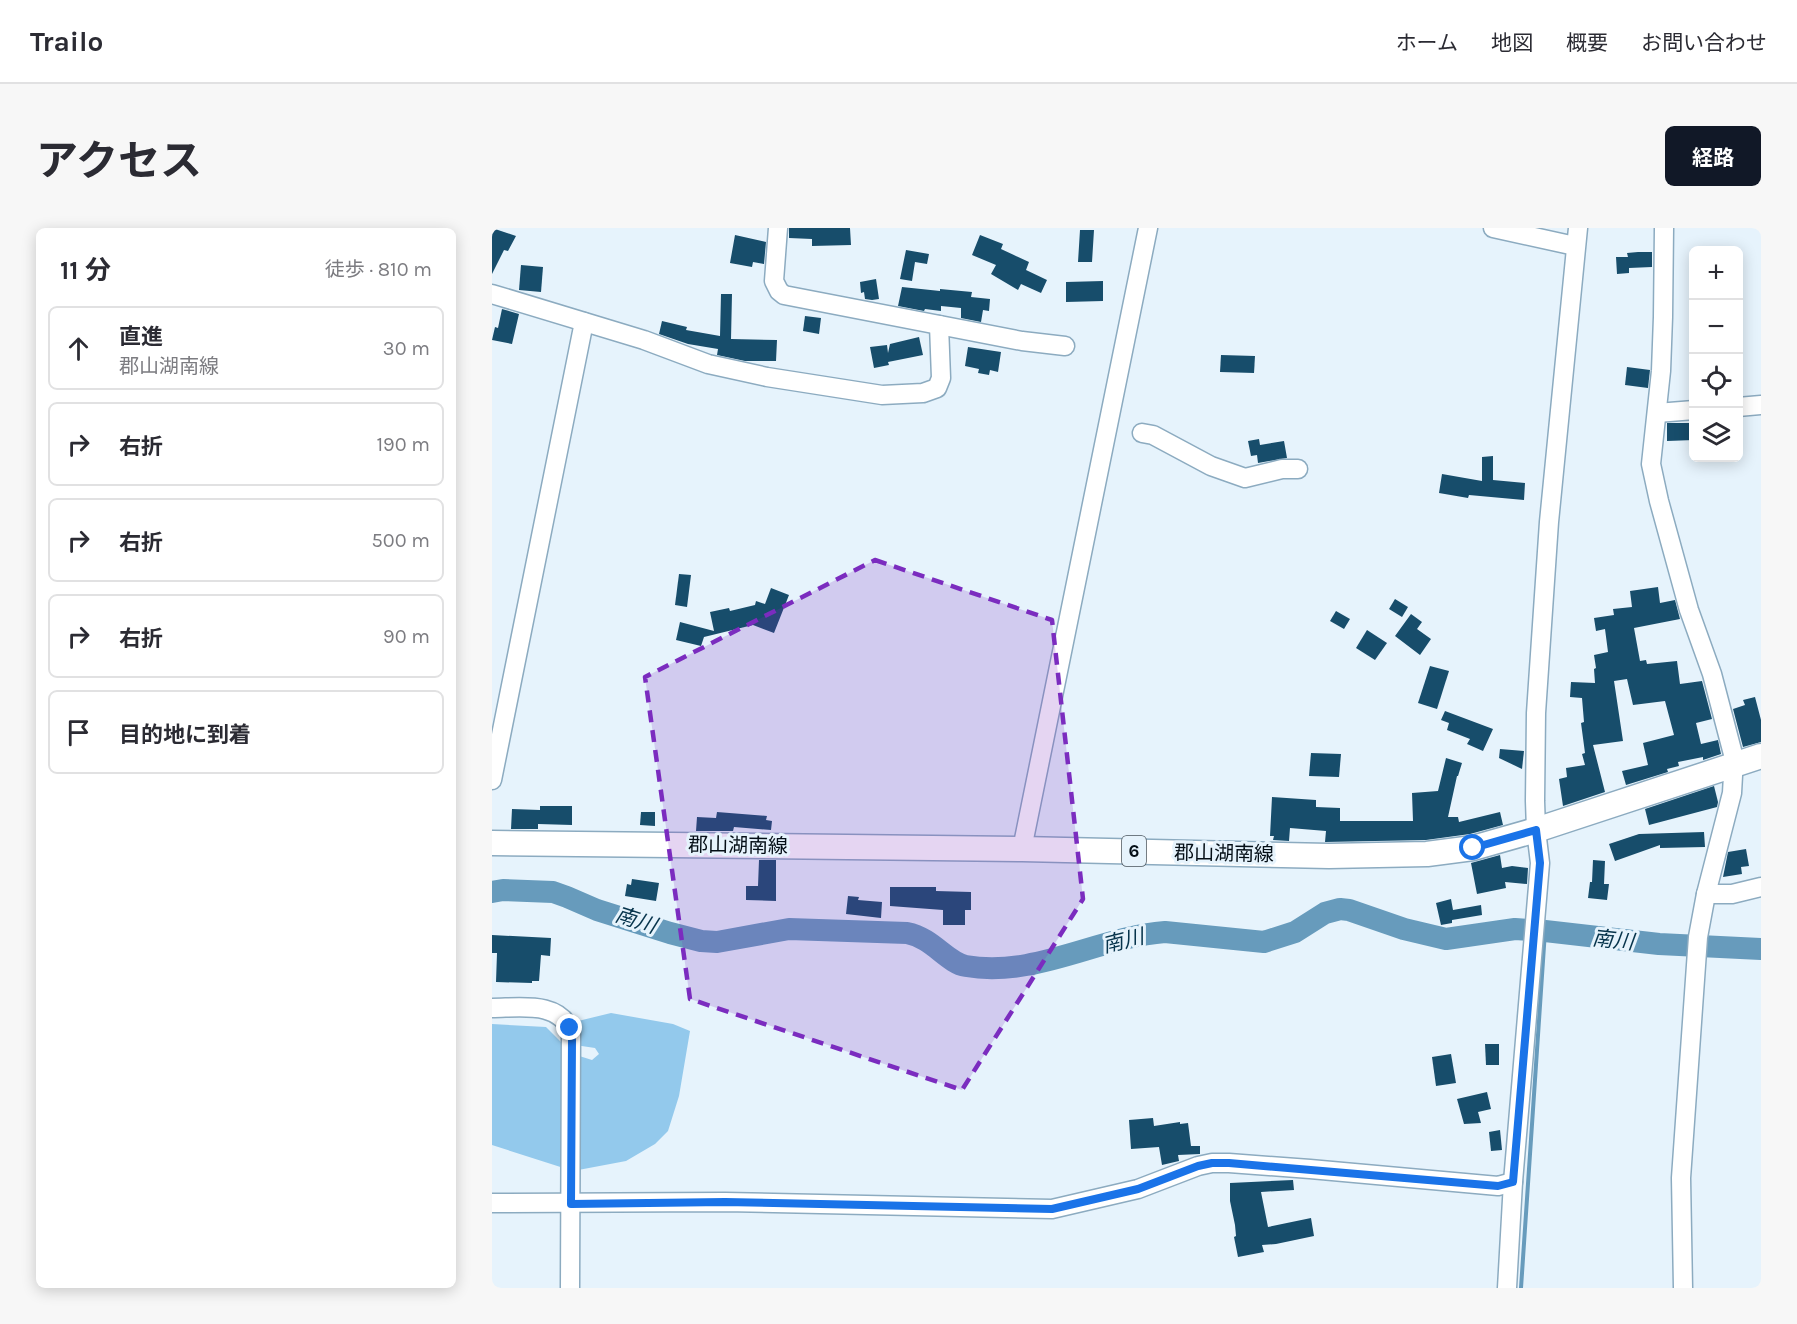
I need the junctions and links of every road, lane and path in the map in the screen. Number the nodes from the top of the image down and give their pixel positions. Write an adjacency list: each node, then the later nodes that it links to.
1 (778, 228): 8 (street)
2 (1149, 228): 21 (street)
3 (1493, 228): 5 (street)
4 (1664, 228): 13 (street)
5 (1577, 237): 19 (street)
6 (492, 294): 7 (street)
7 (584, 322): 8 (street); 18 (street)
8 (939, 326): 9 (street)
9 (1065, 346)
10 (1761, 405): 11 (street)
11 (1743, 407)
12 (1689, 410): 13 (street)
13 (1657, 413): 17 (street)
14 (1142, 433): 15 (street)
15 (1298, 469)
16 (1761, 756): 17 (main road, 郡山湖南線 / 6)
17 (1732, 766): 19 (main road, 郡山湖南線 / 6); 23 (street)
18 (492, 780)
19 (1536, 830): 21 (main road, 郡山湖南線 / 6); 25 (street)
20 (492, 843): 21 (main road, 郡山湖南線 / 6)
21 (1022, 849)
22 (1761, 887): 23 (street)
23 (1706, 894): 30 (street)
24 (492, 1008): 27 (street)
25 (1513, 1182): 27 (street); 29 (street)
26 (492, 1203): 27 (street)
27 (571, 1204): 28 (street)
28 (570, 1288)
29 (1507, 1288)
30 (1683, 1288)

